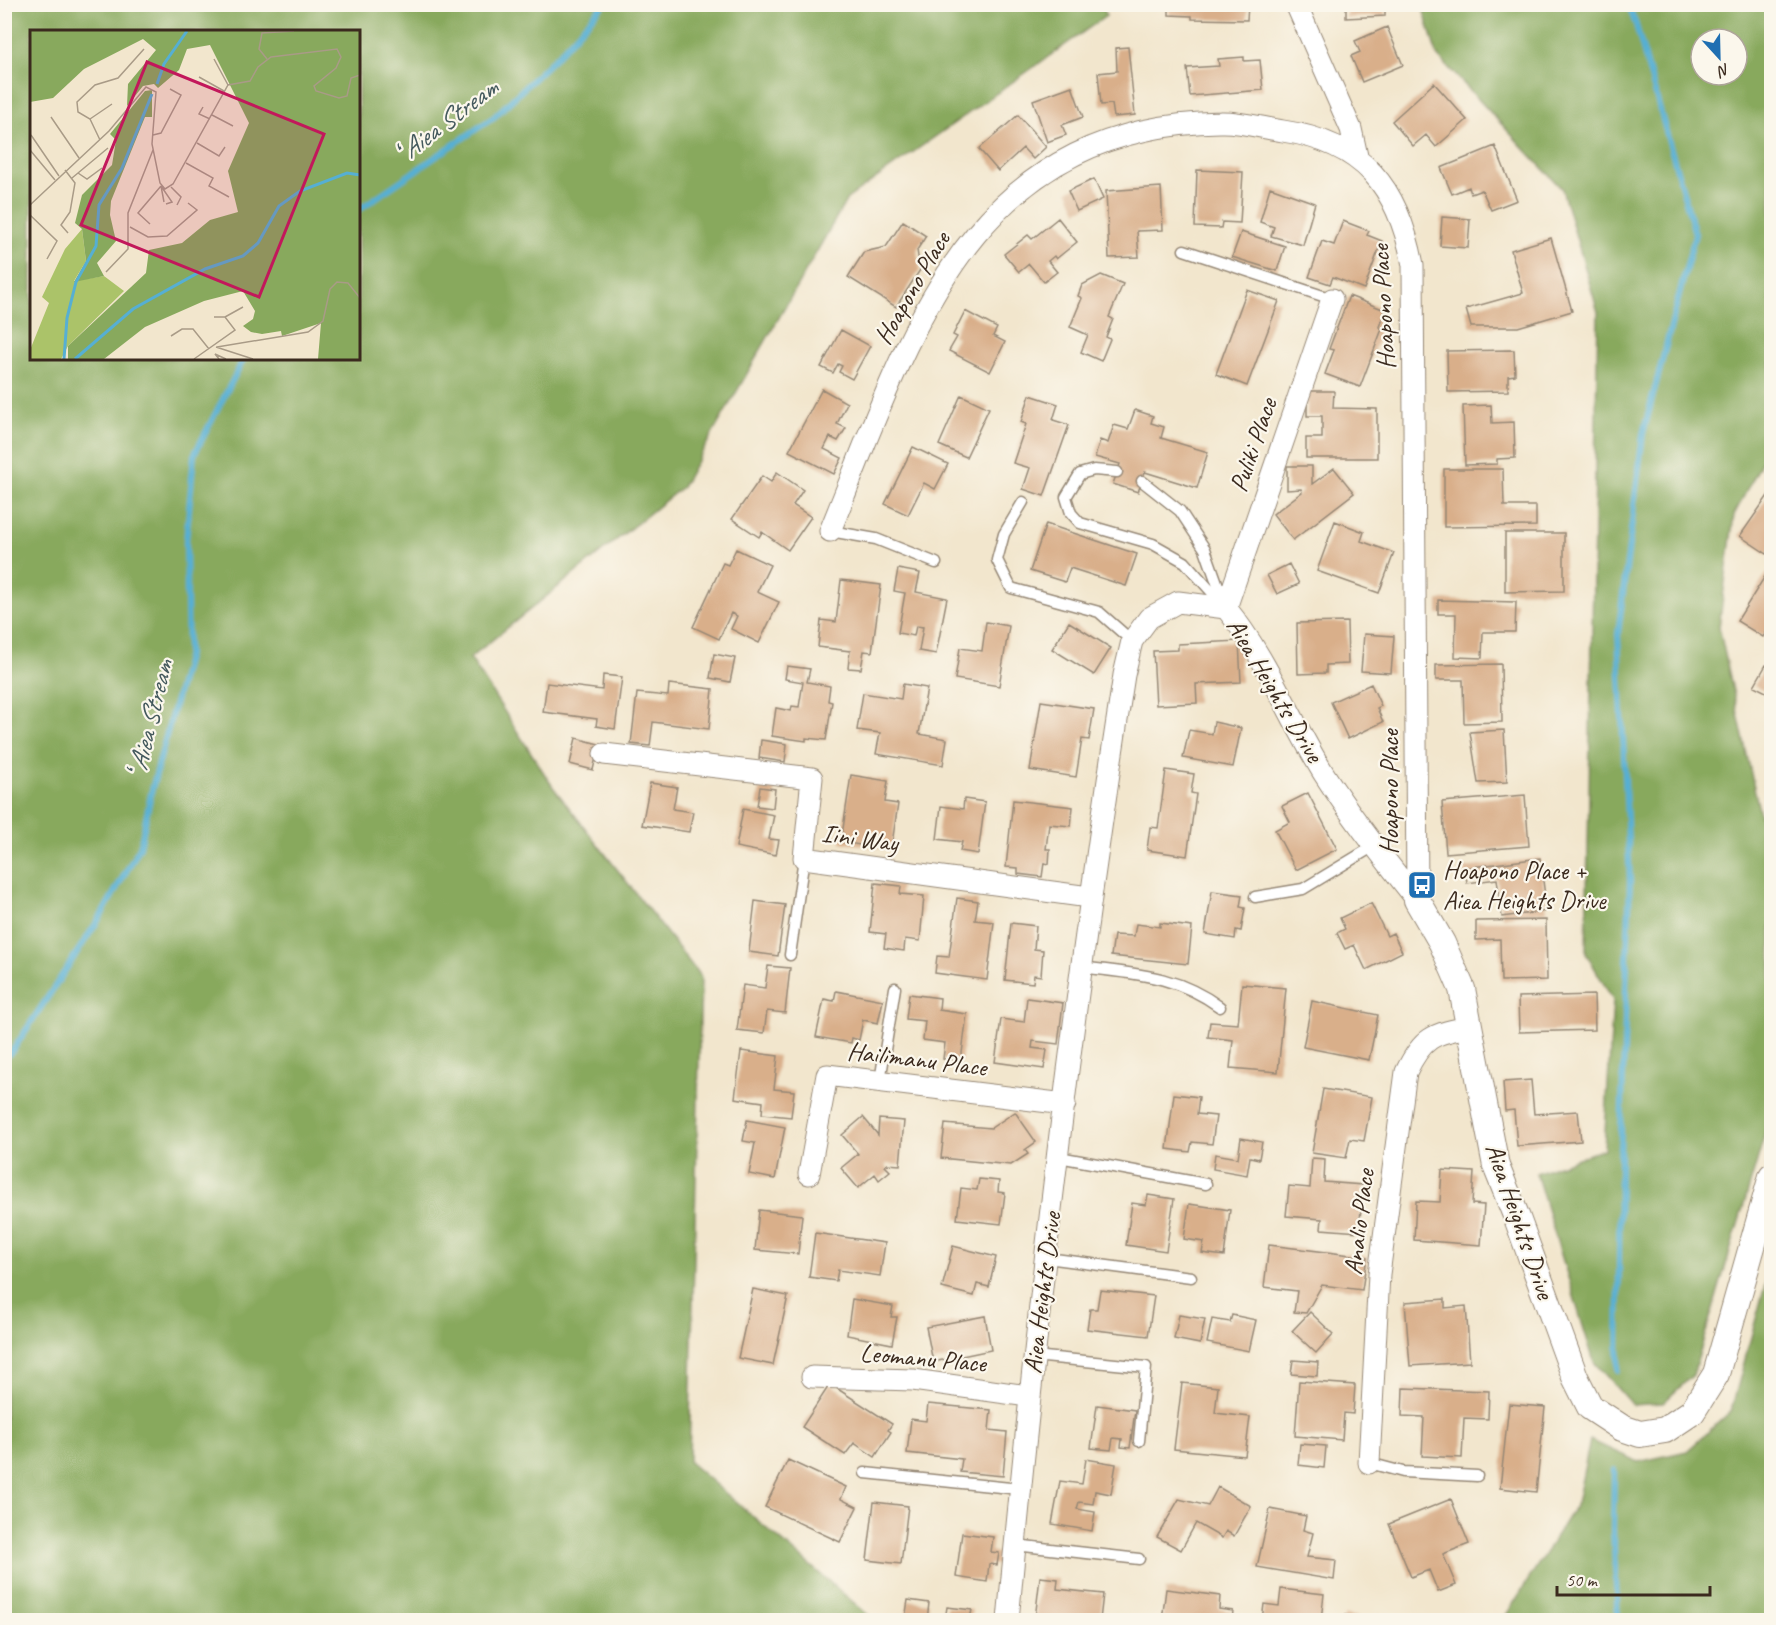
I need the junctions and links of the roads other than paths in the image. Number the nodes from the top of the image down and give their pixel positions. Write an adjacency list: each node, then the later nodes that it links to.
1 (1296, 4): 2 (street)
2 (1357, 156): 8 (street, Hoapono Place); 17 (street, Hoapono Place)
3 (1184, 250): 4 (lane)
4 (1332, 299): 10 (street, Puliki Place)
5 (1117, 472): 10 (lane)
6 (1142, 481): 10 (lane)
7 (1023, 502): 11 (lane)
8 (830, 531): 9 (lane)
9 (936, 563)
10 (1226, 608): 11 (street, Aiea Heights Drive); 13 (street, Aiea Heights Drive)
11 (1132, 640): 15 (street, Aiea Heights Drive)
12 (604, 754): 14 (street, Iini Way)
13 (1374, 846): 16 (lane); 17 (street, Aiea Heights Drive)
14 (804, 858): 15 (street, Iini Way); 18 (lane)
15 (1089, 897): 19 (street, Aiea Heights Drive)
16 (1255, 897)
17 (1417, 900): 22 (street, Aiea Heights Drive)
18 (790, 955)
19 (1081, 968): 21 (lane); 24 (street, Aiea Heights Drive)
20 (895, 987): 23 (lane)
21 (1220, 1007)
22 (1470, 1027): 27 (street, Aiea Heights Drive); 35 (street, Analio Place)
23 (880, 1081): 24 (street, Hailimanu Place); 26 (street, Hailimanu Place)
24 (1065, 1104): 25 (street, Aiea Heights Drive)
25 (1059, 1157): 28 (lane); 29 (street, Aiea Heights Drive)
26 (809, 1174)
27 (1772, 1176)
28 (1206, 1184)
29 (1047, 1258): 30 (lane); 31 (street, Aiea Heights Drive)
30 (1191, 1277)
31 (1034, 1356): 33 (street, Aiea Heights Drive); 34 (lane)
32 (812, 1377): 33 (street, Leomanu Place)
33 (1028, 1396): 38 (street, Aiea Heights Drive)
34 (1139, 1441)
35 (1368, 1463): 37 (lane)
36 (865, 1473): 38 (lane)
37 (1477, 1476)
38 (1020, 1489): 39 (street, Aiea Heights Drive)
39 (1015, 1545): 40 (lane); 41 (street, Aiea Heights Drive)
40 (1139, 1559)
41 (1008, 1620)

